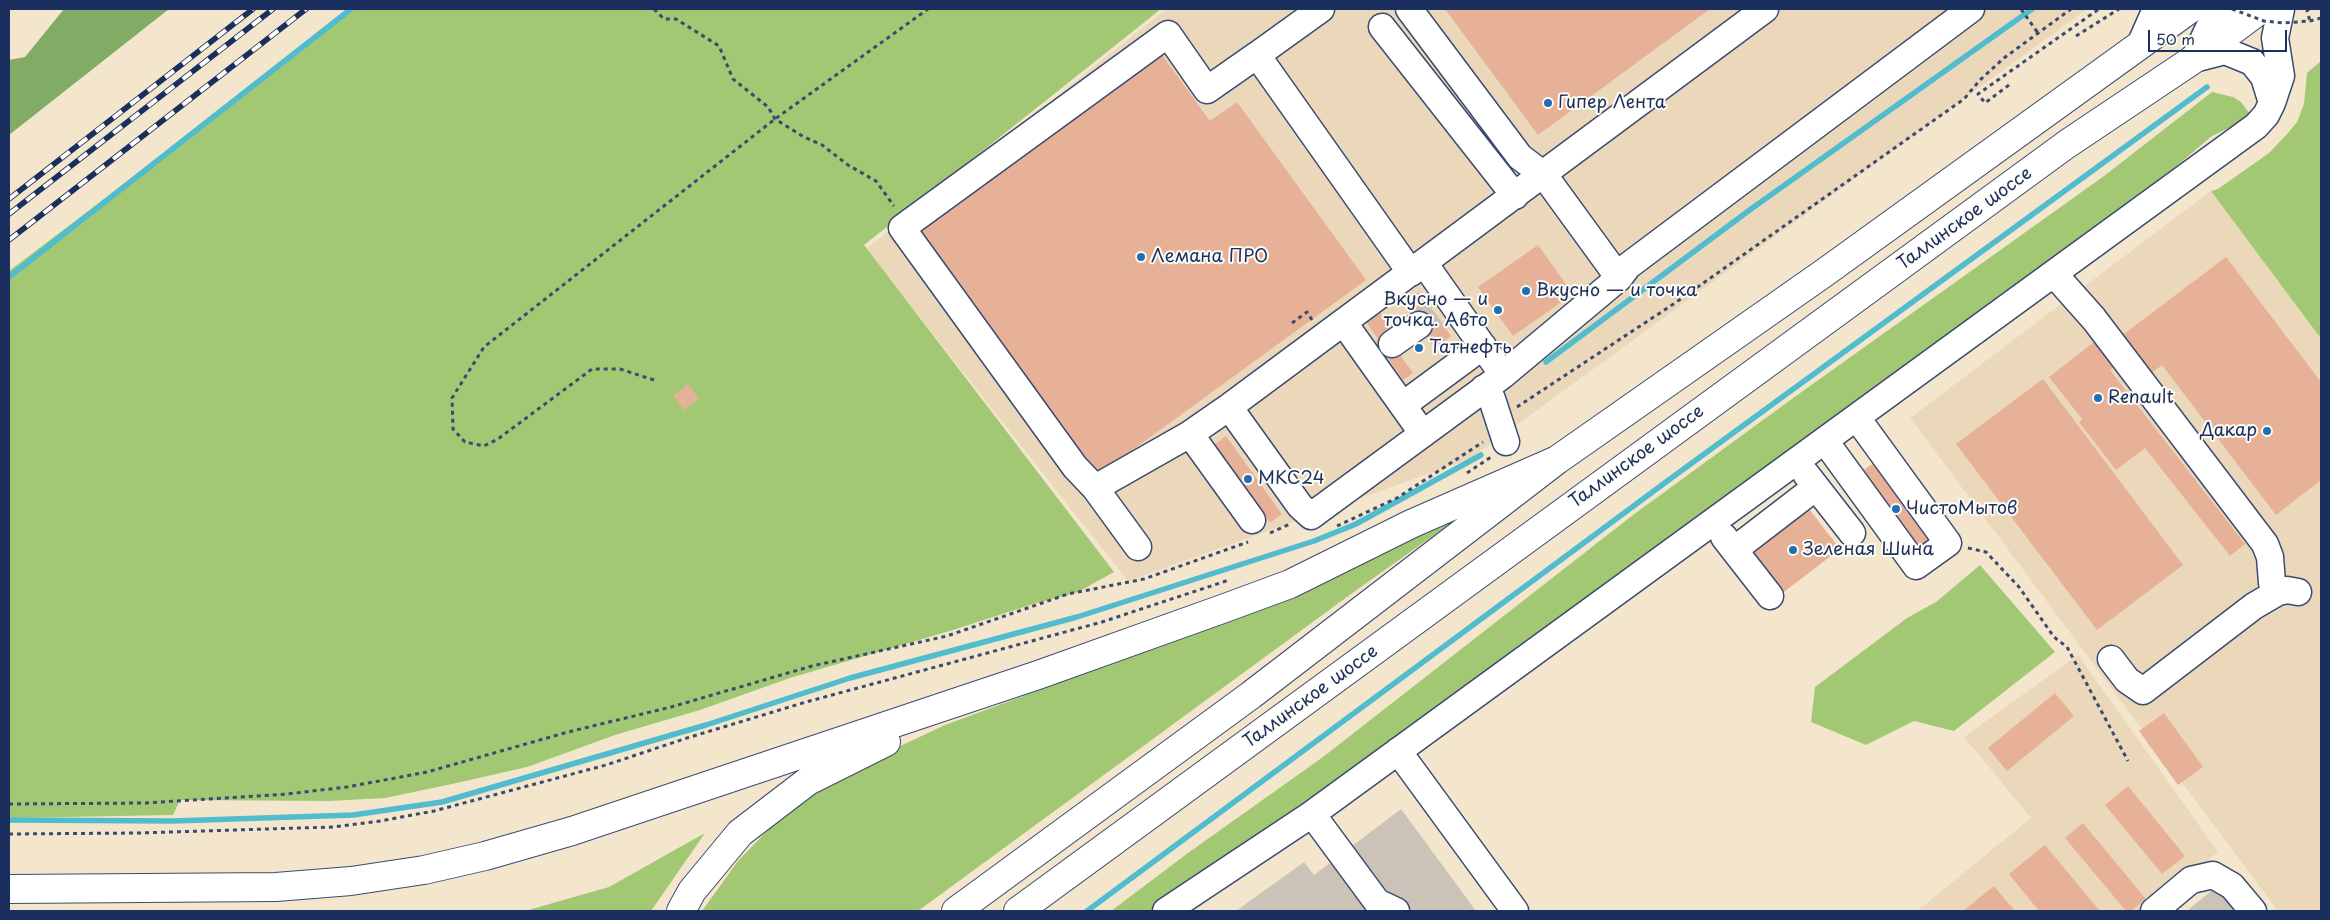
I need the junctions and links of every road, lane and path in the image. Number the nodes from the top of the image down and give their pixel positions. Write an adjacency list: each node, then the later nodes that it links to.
1 (654, 9): 27 (path)
2 (928, 9): 27 (path)
3 (1321, 9): 23 (street)
4 (1409, 9): 28 (street)
5 (1765, 9): 28 (street)
6 (1971, 9): 33 (street)
7 (2021, 9): 20 (path)
8 (2071, 9): 20 (path)
9 (2099, 9): 25 (path)
10 (2119, 9): 21 (path)
11 (2156, 9): 22 (street)
12 (2190, 9): 22 (main road)
13 (2223, 9): 18 (path, bridge); 24 (street)
14 (2261, 9): 24 (main road, Таллинское шоссе)
15 (2281, 9): 26 (street)
16 (2308, 10): 18 (path)
17 (2321, 18): 18 (path, bridge)
18 (2310, 21)
19 (1382, 27): 29 (street)
20 (2038, 33): 45 (path)
21 (2076, 36)
22 (2140, 45): 49 (main road)
23 (1257, 55): 30 (street); 31 (street)
24 (2194, 59): 26 (street); 76 (main road, Таллинское шоссе)
25 (2009, 85)
26 (2272, 103): 32 (street)
27 (775, 119): 30 (path); 40 (path)
28 (1544, 175): 29 (street); 33 (street)
29 (1515, 196): 31 (street)
30 (917, 218): 53 (street)
31 (1417, 268): 34 (street); 37 (street)
32 (2054, 274): 44 (street); 66 (street)
33 (1619, 278): 41 (street)
34 (1435, 314): 38 (street); 39 (street)
35 (1312, 319): 36 (path)
36 (1292, 323)
37 (1344, 323): 39 (street); 43 (street)
38 (1483, 346): 41 (street); 42 (street)
39 (1382, 352): 42 (street)
40 (654, 380)
41 (1494, 382): 45 (street); 47 (street)
42 (1403, 404): 47 (street)
43 (1229, 407): 46 (street); 47 (street)
44 (1857, 418): 48 (street); 61 (street)
45 (1502, 430): 51 (path); 57 (path)
46 (1190, 434): 53 (street); 59 (street)
47 (1423, 434)
48 (1825, 441): 50 (street); 61 (street)
49 (1557, 460): 67 (main road); 75 (main road)
50 (1797, 462): 52 (street); 55 (street)
51 (1462, 475)
52 (1816, 487): 60 (street); 63 (street)
53 (1095, 488): 62 (street)
54 (1295, 522): 56 (path)
55 (1713, 522): 63 (street); 68 (street)
56 (1286, 526): 58 (path); 59 (path)
57 (1336, 526)
58 (1294, 528)
59 (1257, 531): 70 (path)
60 (1852, 533)
61 (1948, 543): 69 (path)
62 (1138, 547)
63 (1734, 550): 65 (street)
64 (1237, 578): 72 (path)
65 (1770, 596)
66 (2111, 659)
67 (1038, 675): 73 (main road); 74 (main road)
68 (1398, 751): 71 (street); 79 (street)
69 (2128, 761)
70 (9, 804)
71 (1312, 814): 77 (street); 78 (street)
72 (9, 834)
73 (9, 889)
74 (681, 911)
75 (956, 911)
76 (1018, 911)
77 (1166, 911)
78 (1396, 911)
79 (1515, 911)
80 (2154, 911): 81 (street)
81 (2253, 911)

